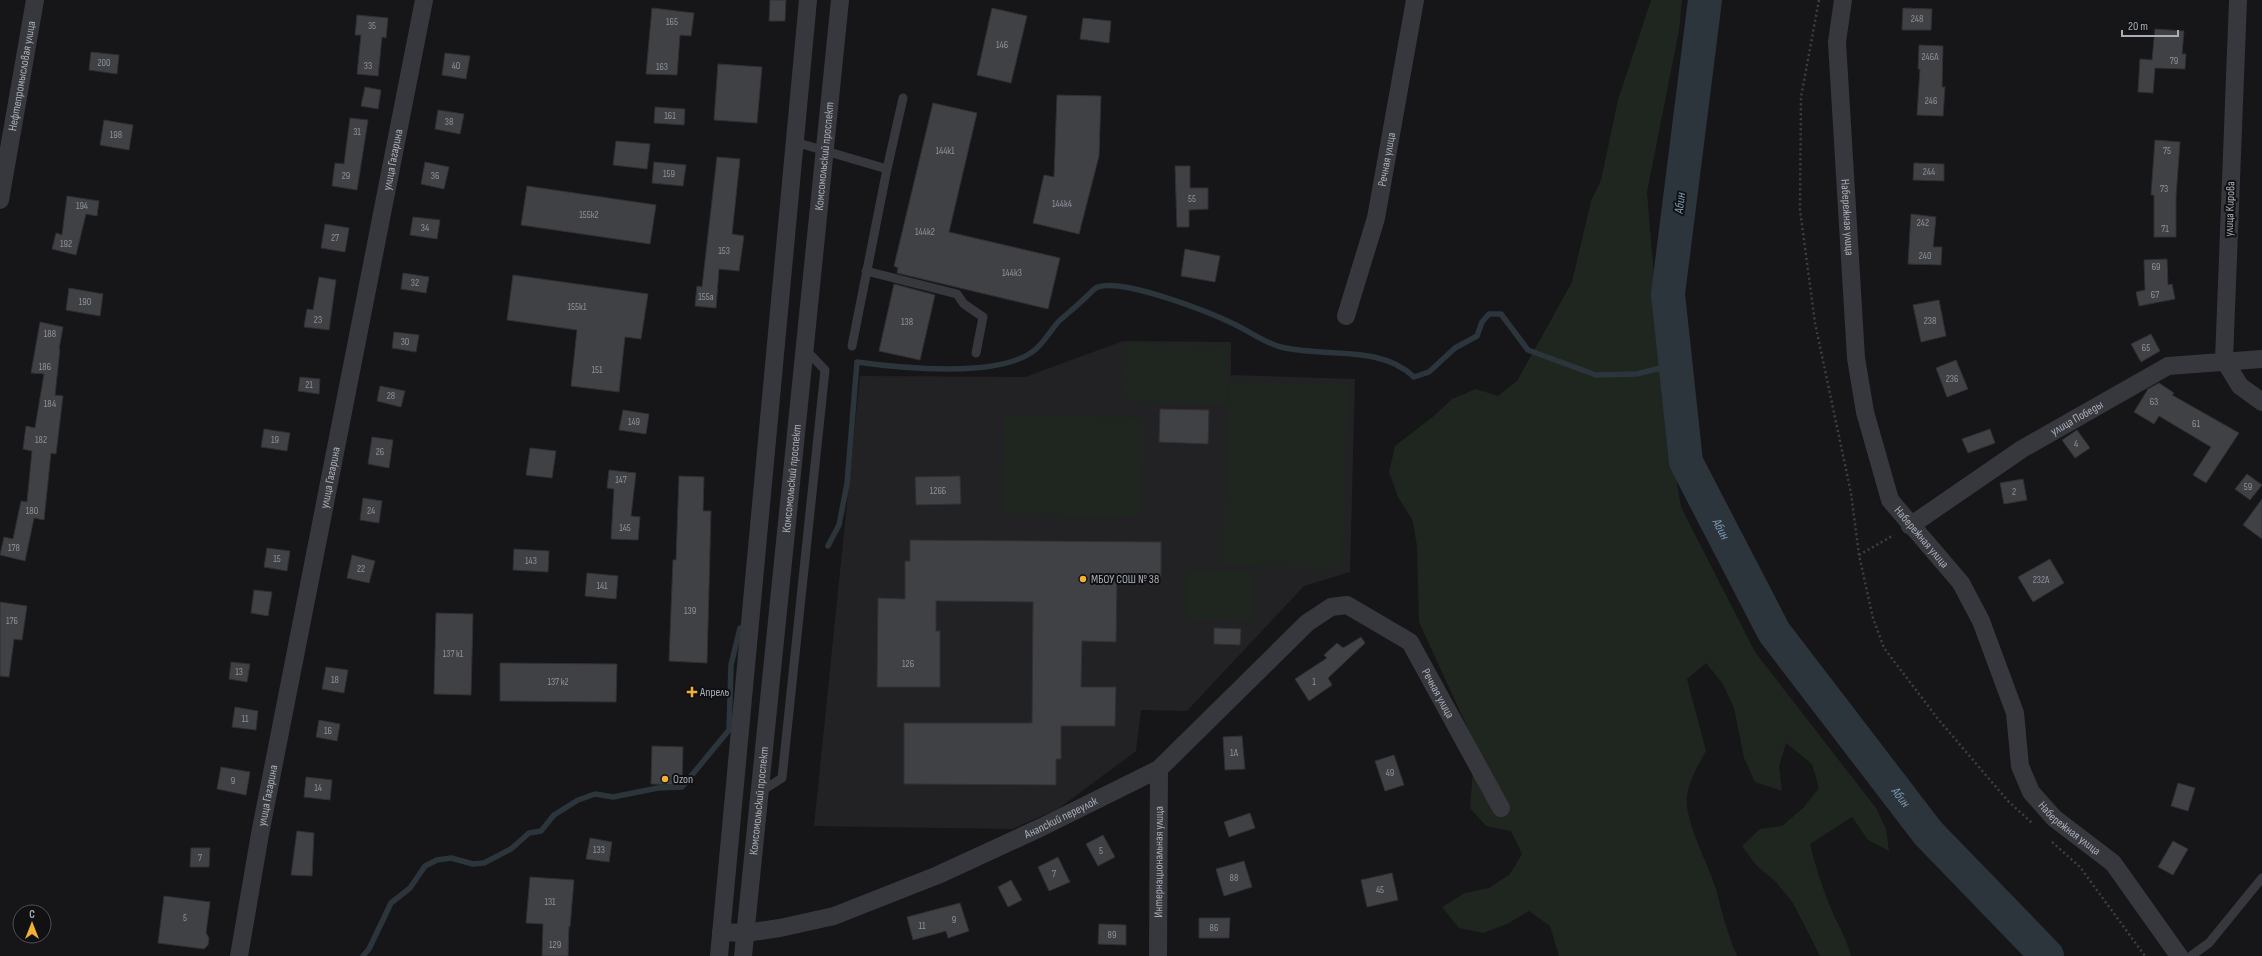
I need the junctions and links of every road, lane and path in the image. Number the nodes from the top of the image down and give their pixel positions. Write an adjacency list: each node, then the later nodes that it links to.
1 (35, 0): 12 (street, Нефтепромысловая улица)
2 (424, 0): 28 (street, улица Гагарина)
3 (808, 0): 9 (street, Комсомольский проспект)
4 (840, 0): 10 (street, Комсомольский проспект)
5 (1414, 0): 14 (street, Речная улица)
6 (1843, 0): 20 (street, Набережная улица)
7 (2238, 0): 18 (street, улица Кирова)
8 (903, 98): 11 (lane)
9 (795, 142): 10 (lane); 26 (street, Комсомольский проспект)
10 (825, 152): 11 (lane); 27 (street, Комсомольский проспект)
11 (887, 169): 13 (lane)
12 (0, 200)
13 (866, 271): 15 (lane); 16 (lane)
14 (1346, 316)
15 (852, 346)
16 (976, 353)
17 (2262, 359): 18 (street, улица Победы)
18 (2224, 360): 19 (street); 20 (street, улица Победы)
19 (2262, 402)
20 (1910, 526): 21 (path); 32 (street, Набережная улица)
21 (1859, 555)
22 (1347, 605): 23 (street, Анапский переулок); 24 (street, Речная улица)
23 (1160, 769): 27 (street, Анапский переулок); 31 (street, Интернациональная улица)
24 (1501, 808)
25 (2262, 878): 33 (lane)
26 (721, 932): 27 (street, Анапский переулок); 29 (street, Комсомольский проспект)
27 (745, 933): 30 (street, Комсомольский проспект)
28 (238, 956)
29 (719, 956)
30 (743, 956)
31 (1158, 956)
32 (2179, 956)
33 (2191, 956)

